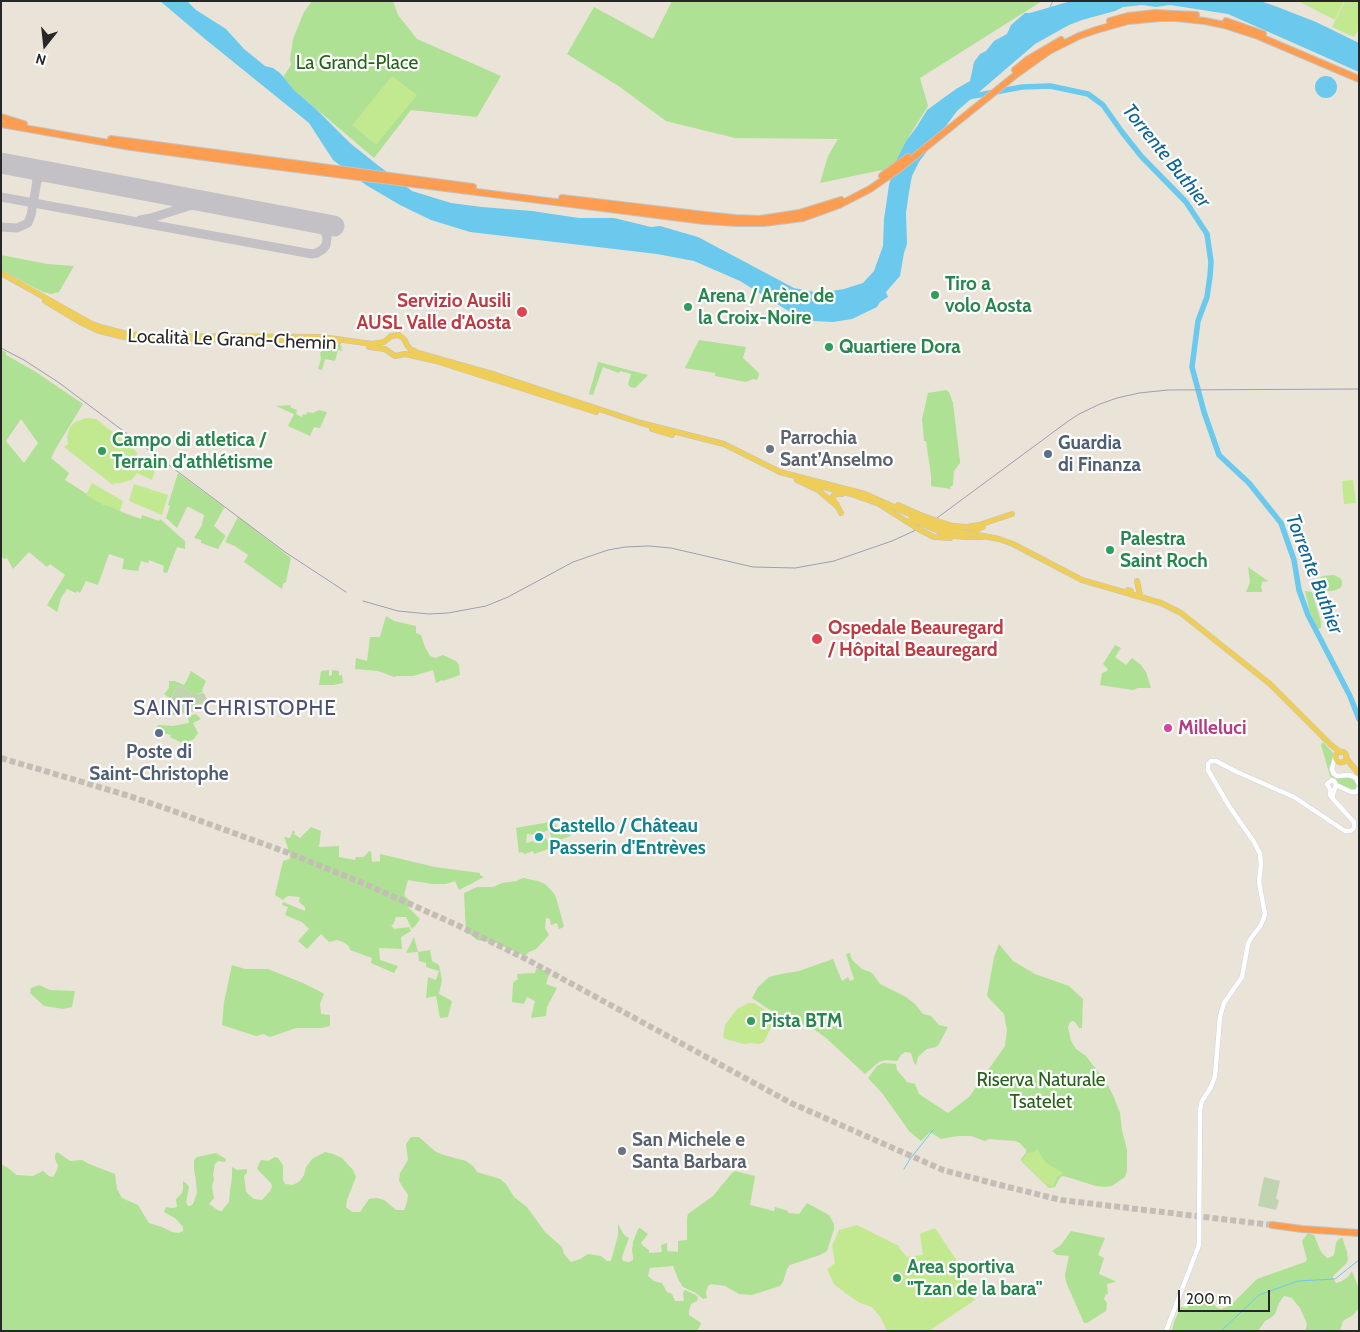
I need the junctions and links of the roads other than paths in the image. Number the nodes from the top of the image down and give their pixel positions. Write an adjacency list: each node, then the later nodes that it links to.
1 (1359, 75): 6 (highway)
2 (1359, 79): 6 (highway)
3 (1, 118): 5 (highway)
4 (1, 124): 5 (highway)
5 (239, 159): 6 (highway)
6 (466, 188)
7 (1, 275): 8 (main road, Località Le Grand-Chemin); 10 (main road, Località Le Grand-Chemin)
8 (387, 341): 9 (main road, Località Le Grand-Chemin); 10 (main road)
9 (406, 345): 11 (main road); 12 (main road, Località Le Grand-Chemin)
10 (387, 350): 11 (main road, Località Le Grand-Chemin)
11 (403, 353): 12 (main road, Località Le Grand-Chemin)
12 (631, 421): 13 (main road); 17 (main road)
13 (797, 480): 14 (main road); 15 (main road)
14 (880, 504): 15 (main road); 17 (main road)
15 (838, 505): 16 (main road)
16 (841, 513)
17 (913, 517): 18 (main road, bridge); 18 (main road, bridge); 21 (main road, bridge)
18 (933, 524): 19 (main road); 20 (main road); 21 (main road)
19 (969, 532)
20 (963, 535): 21 (main road, bridge); 22 (main road); 22 (main road, bridge)
21 (952, 537)
22 (992, 538): 24 (main road)
23 (1137, 581): 24 (main road)
24 (1142, 596): 25 (main road)
25 (1338, 758): 26 (main road); 26 (main road); 28 (main road)
26 (1354, 769): 27 (main road)
27 (1359, 774)
28 (1359, 784)
29 (1359, 788): 32 (main road)
30 (1272, 1225): 31 (highway)
31 (1359, 1233)
32 (1166, 1331)

